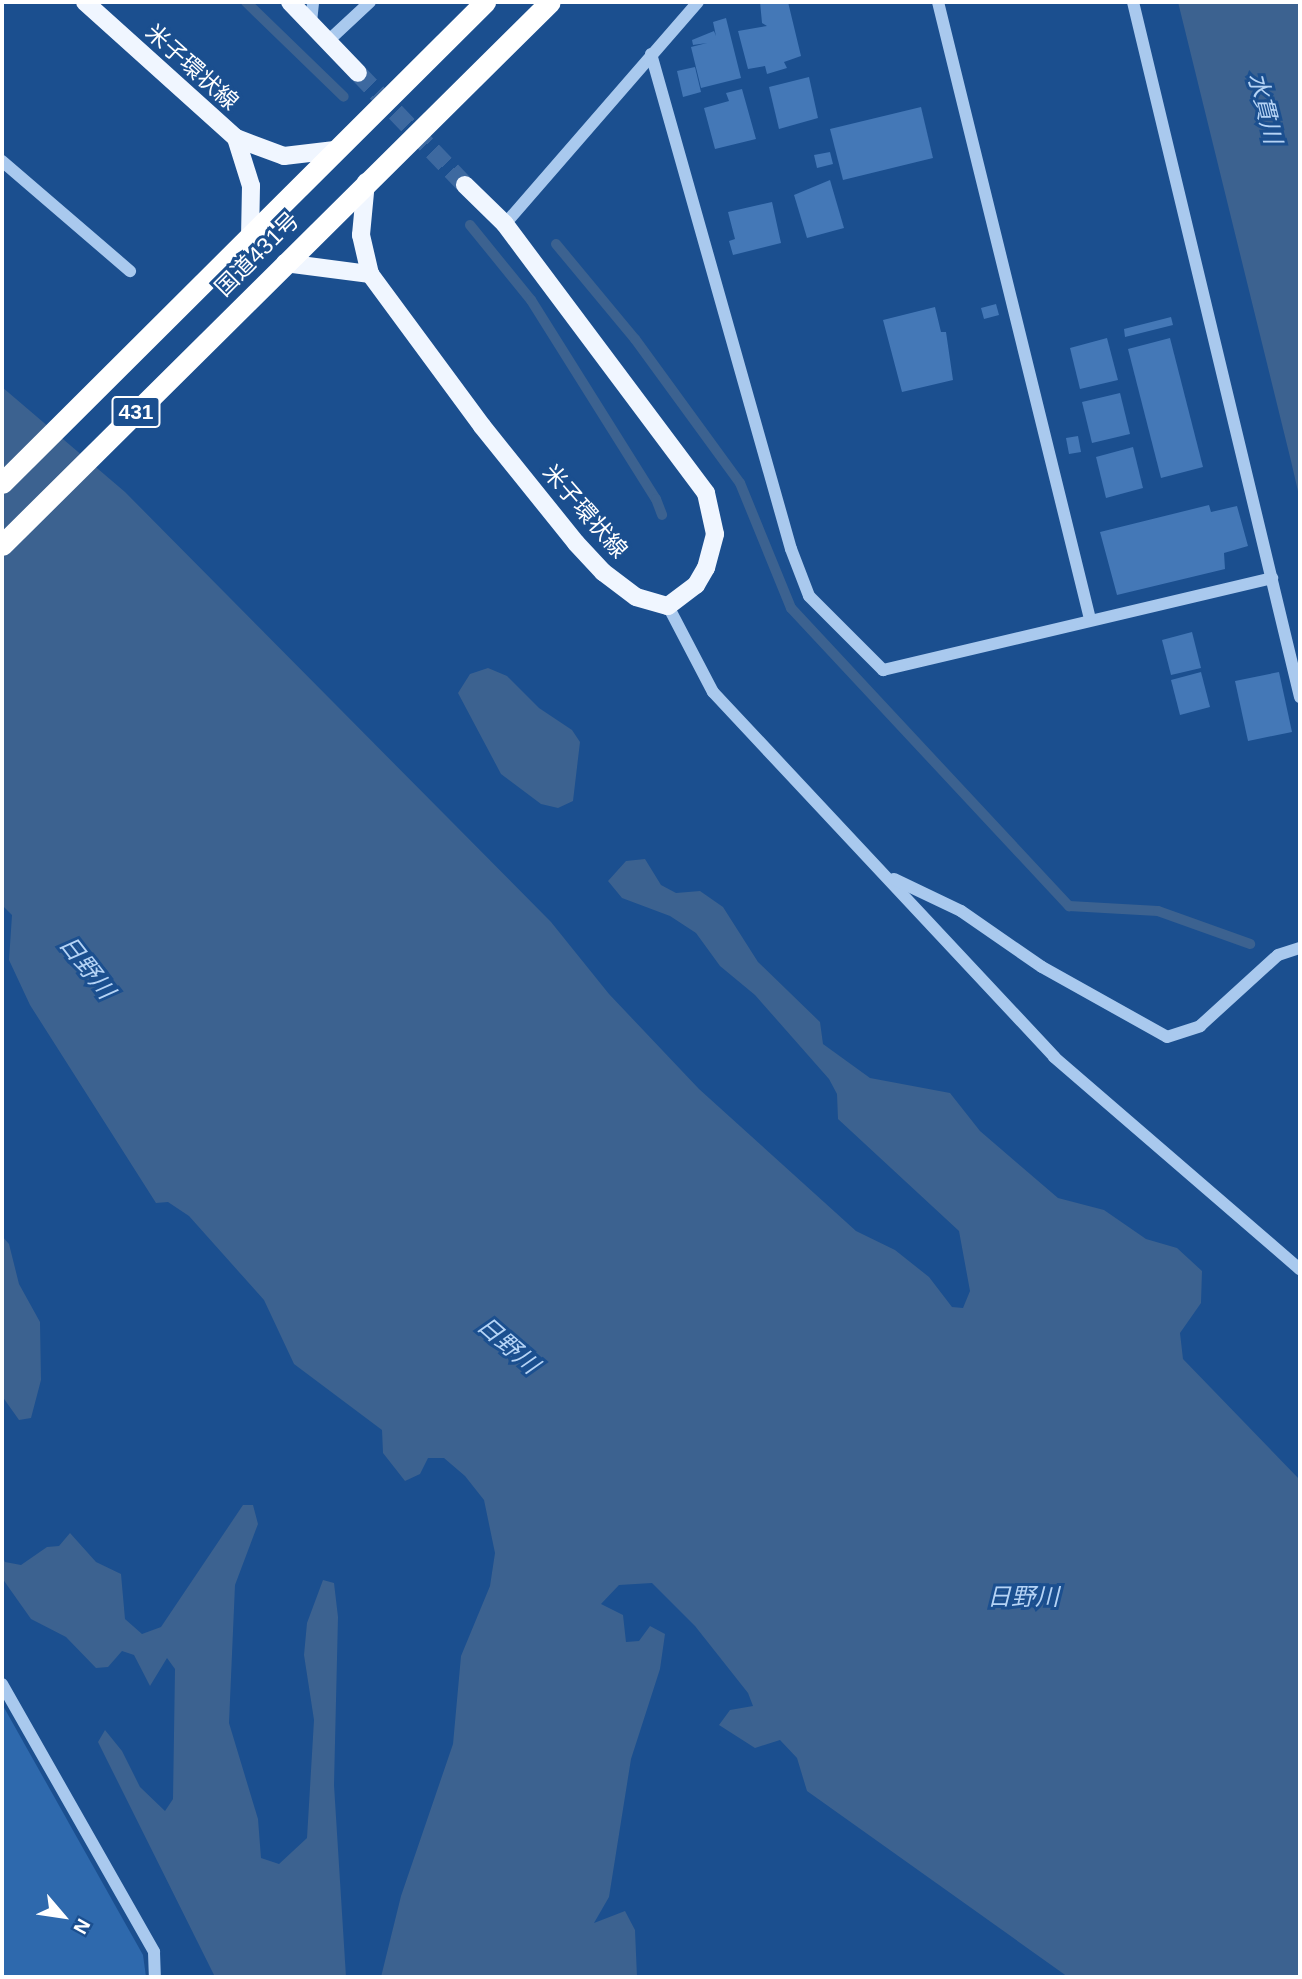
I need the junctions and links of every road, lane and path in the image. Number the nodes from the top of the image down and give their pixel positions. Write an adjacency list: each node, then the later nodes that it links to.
1 (85, 2): 14 (main road, 米子環状線)
2 (290, 2): 10 (main road)
3 (313, 2): 10 (street)
4 (370, 2): 11 (street)
5 (485, 2): 15 (highway, 国道431号 / 431)
6 (550, 2): 17 (highway, 国道431号 / 431)
7 (698, 2): 12 (street)
8 (938, 2): 28 (street)
9 (1133, 2): 26 (street)
10 (311, 22): 11 (main road)
11 (328, 41): 13 (main road)
12 (651, 54): 19 (street); 28 (street)
13 (358, 73)
14 (236, 138): 15 (main road, 米子環状線); 20 (main road, 米子環状線)
15 (335, 150): 20 (highway, 国道431号 / 431)
16 (2, 161): 21 (street)
17 (366, 182): 22 (highway, 国道431号 / 431); 23 (main road, 米子環状線)
18 (465, 185): 19 (main road)
19 (505, 225): 27 (main road)
20 (244, 242): 24 (highway, 国道431号 / 431)
21 (130, 271)
22 (278, 271): 23 (main road); 25 (highway, 国道431号 / 431)
23 (370, 274): 27 (main road, 米子環状線)
24 (2, 484)
25 (2, 545)
26 (1272, 578): 28 (street); 29 (street)
27 (668, 606): 30 (street)
28 (1090, 619)
29 (1300, 697)
30 (888, 876): 31 (street); 32 (street)
31 (1300, 948)
32 (1300, 1269)
33 (2, 1684): 34 (street)
34 (155, 1977)

